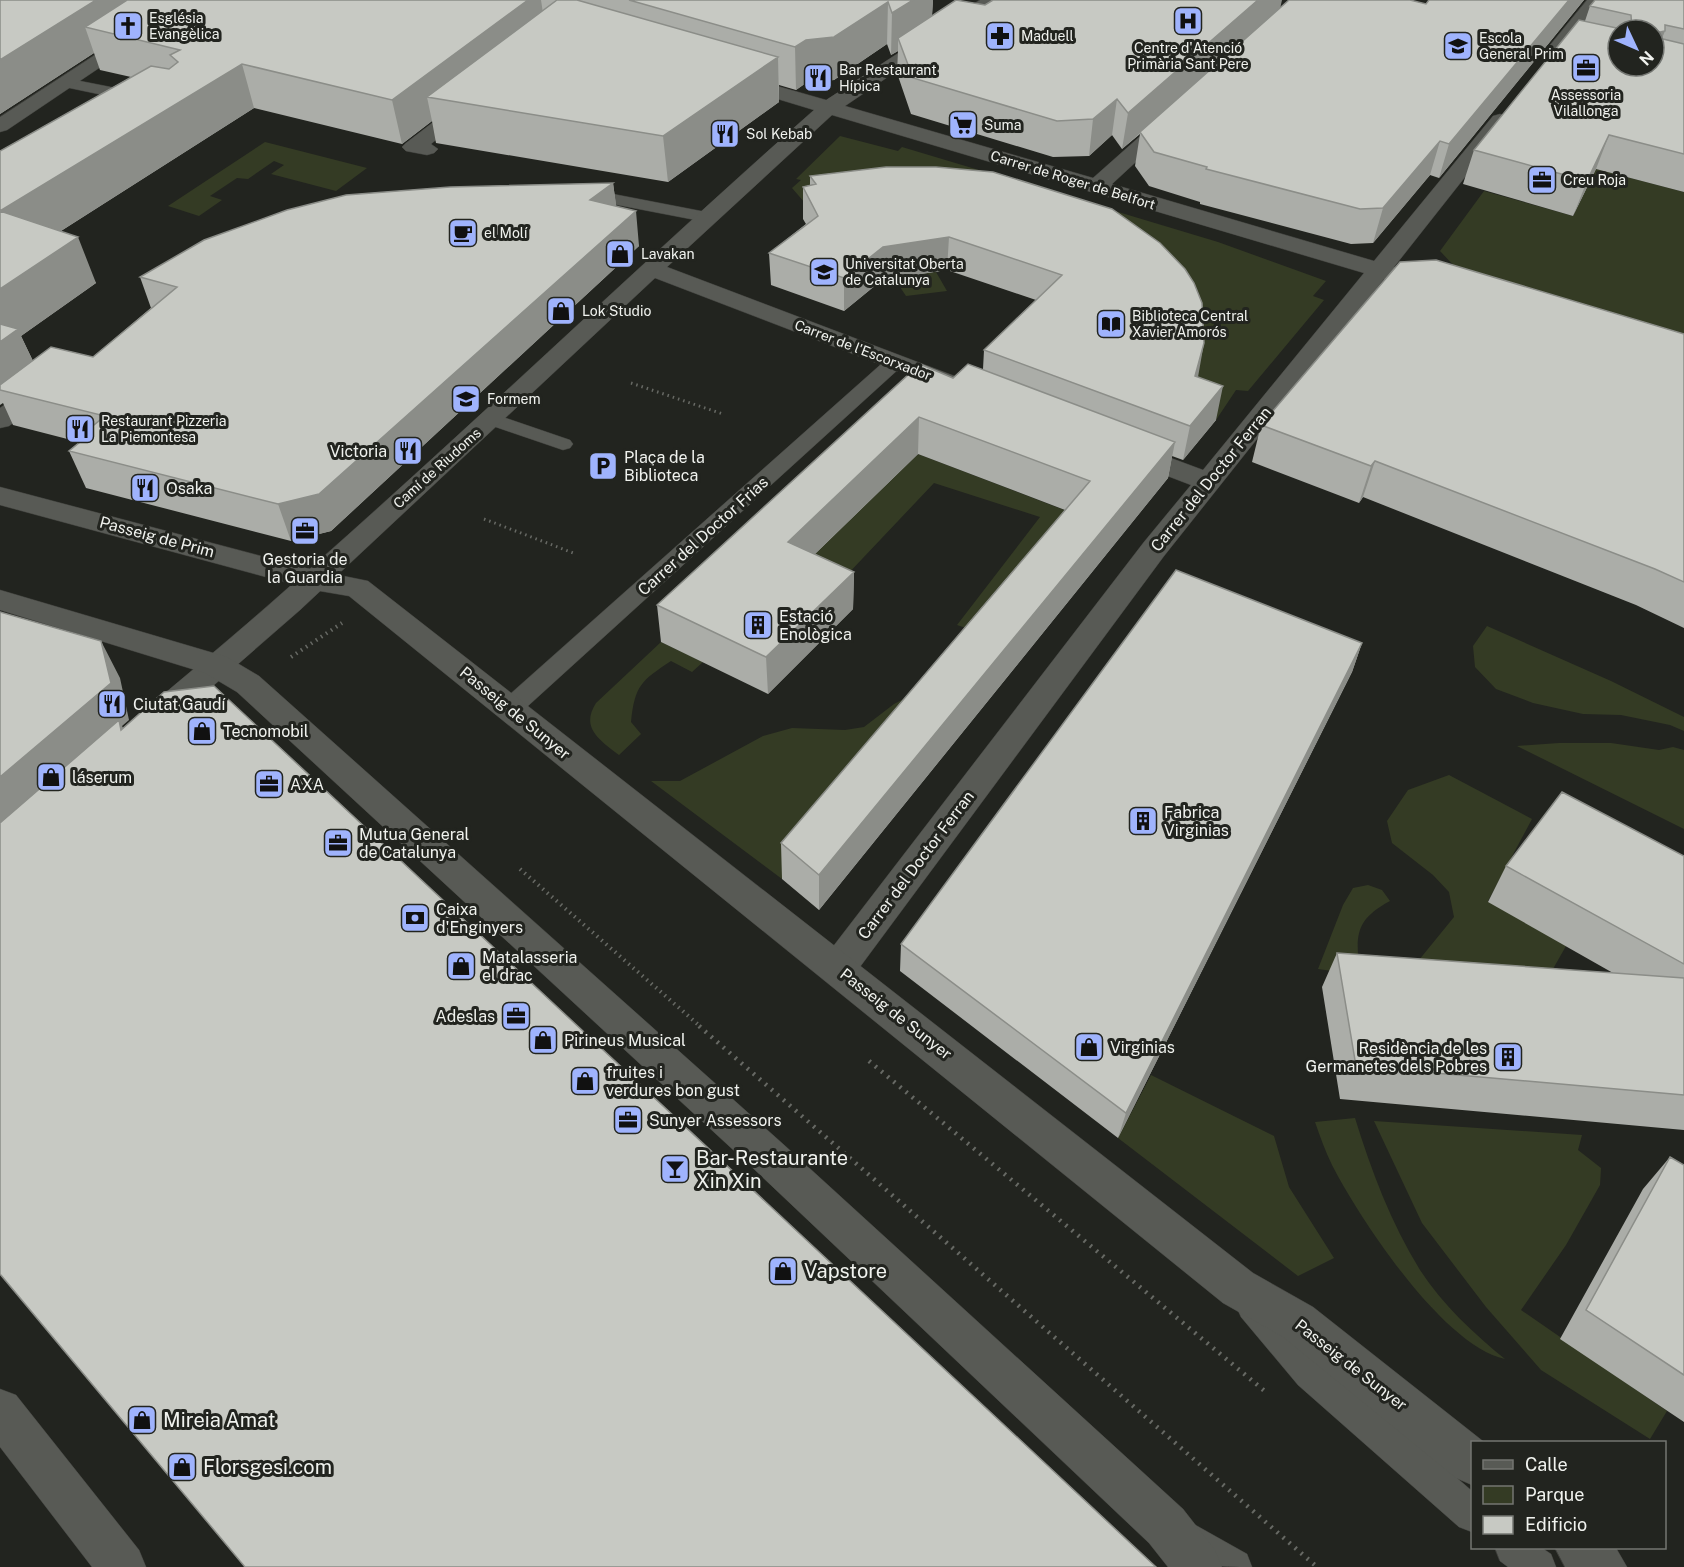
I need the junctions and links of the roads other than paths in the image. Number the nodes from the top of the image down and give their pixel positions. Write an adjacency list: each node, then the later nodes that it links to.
1 (191, 0): 6 (street)
2 (992, 0): 10 (street, Camí de Riudoms)
3 (1597, 0): 4 (street)
4 (1540, 70)
5 (722, 76): 10 (street, Carrer de Roger de Belfort)
6 (65, 83): 9 (lane); 12 (street)
7 (485, 92): 13 (street)
8 (1518, 98): 18 (street, Carrer del Doctor Ferran)
9 (159, 101)
10 (828, 108): 14 (street, Carrer de Roger de Belfort); 16 (street, Camí de Riudoms)
11 (1183, 109): 14 (street)
12 (0, 126)
13 (427, 149)
14 (1096, 187): 18 (street, Carrer de Roger de Belfort)
15 (566, 190): 16 (lane)
16 (706, 217): 17 (street, Camí de Riudoms)
17 (652, 269): 20 (street, Carrer de l'Escorxador); 23 (street, Camí de Riudoms)
18 (1378, 271): 19 (street, Carrer de Roger de Belfort); 27 (street, Carrer del Doctor Ferran)
19 (1457, 293)
20 (895, 362): 22 (street, Carrer de l'Escorxador); 32 (lane, Carrer del Doctor Frias)
21 (54, 380): 24 (street)
22 (974, 392)
23 (491, 419): 26 (lane); 29 (street, Camí de Riudoms)
24 (0, 420)
25 (1107, 443): 27 (street)
26 (563, 444)
27 (1208, 482): 34 (street, Carrer del Doctor Ferran)
28 (0, 496): 29 (street, Passeig de Prim)
29 (314, 580): 31 (street, Camí de Riudoms); 32 (street, Passeig de Sunyer)
30 (0, 600): 31 (street)
31 (216, 664): 33 (street, Camí de Riudoms); 39 (street)
32 (509, 709): 34 (street, Passeig de Sunyer)
33 (131, 740)
34 (837, 968): 35 (street, Passeig de Sunyer)
35 (1238, 1288): 37 (street, Passeig de Sunyer); 38 (lane)
36 (0, 1410): 42 (street)
37 (1471, 1460)
38 (1471, 1512)
39 (1166, 1526): 43 (street); 44 (lane)
40 (1514, 1549): 45 (lane)
41 (1580, 1549): 46 (street)
42 (122, 1567)
43 (1198, 1567)
44 (1234, 1567)
45 (1538, 1567)
46 (1603, 1567)

